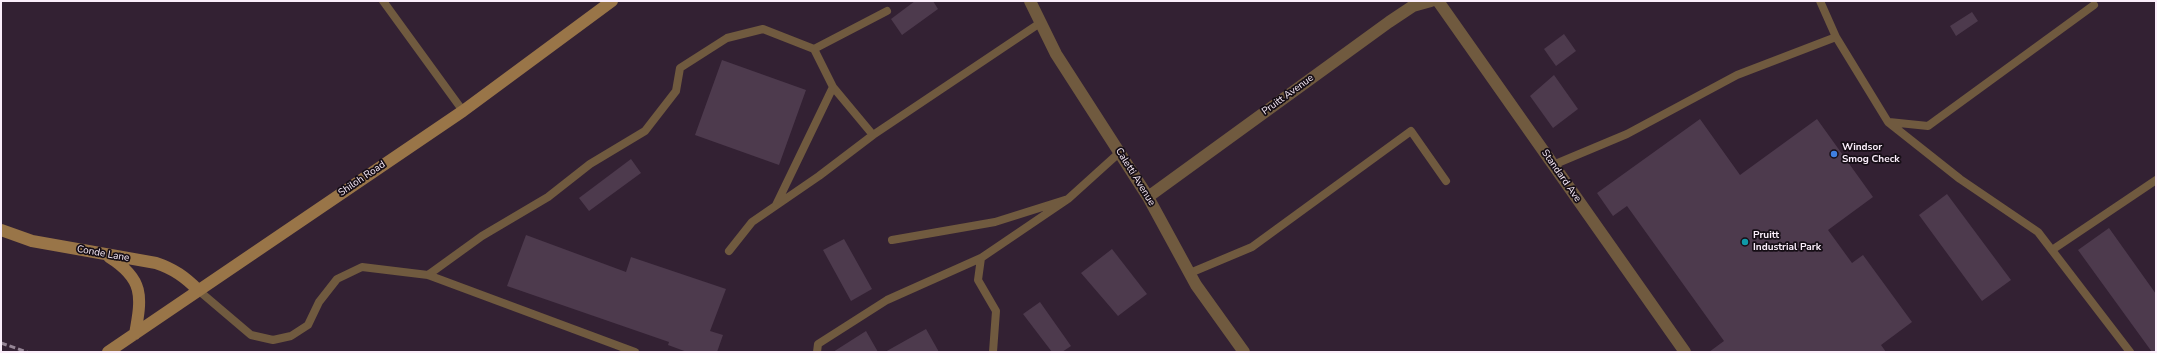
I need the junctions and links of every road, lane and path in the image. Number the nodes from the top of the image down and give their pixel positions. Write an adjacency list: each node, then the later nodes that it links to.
1 (383, 1): 13 (lane)
2 (612, 1): 13 (main road, Shiloh Road)
3 (1030, 1): 9 (street, Caletti Avenue)
4 (1431, 1): 20 (street, Pruitt Avenue)
5 (1438, 1): 17 (street, Standard Ave)
6 (1820, 1): 10 (lane)
7 (2094, 5): 14 (lane)
8 (887, 11): 11 (lane)
9 (1040, 23): 15 (lane); 16 (street, Caletti Avenue)
10 (1836, 37): 14 (lane); 17 (lane)
11 (814, 49): 12 (lane); 30 (lane)
12 (833, 87): 15 (lane); 22 (lane)
13 (463, 111): 31 (main road, Shiloh Road)
14 (1888, 122): 25 (lane)
15 (872, 135): 22 (lane)
16 (1120, 152): 20 (street, Caletti Avenue); 21 (lane)
17 (1553, 165): 38 (street, Standard Ave)
18 (1446, 180): 29 (lane)
19 (2156, 180): 25 (lane)
20 (1148, 197): 29 (street, Caletti Avenue)
21 (1068, 199): 24 (lane); 28 (lane)
22 (776, 206): 26 (lane)
23 (1, 230): 27 (main road, Conde Lane)
24 (892, 240)
25 (2052, 250): 39 (lane)
26 (729, 251)
27 (104, 254): 31 (main road, Conde Lane); 32 (main road)
28 (982, 258): 35 (lane); 36 (lane)
29 (1190, 273): 37 (street, Caletti Avenue)
30 (428, 275): 31 (lane); 34 (lane)
31 (198, 290): 32 (main road, Shiloh Road)
32 (135, 334): 33 (main road, Shiloh Road)
33 (108, 352)
34 (635, 352)
35 (817, 352)
36 (993, 352)
37 (1244, 352)
38 (1685, 352)
39 (2130, 352)

